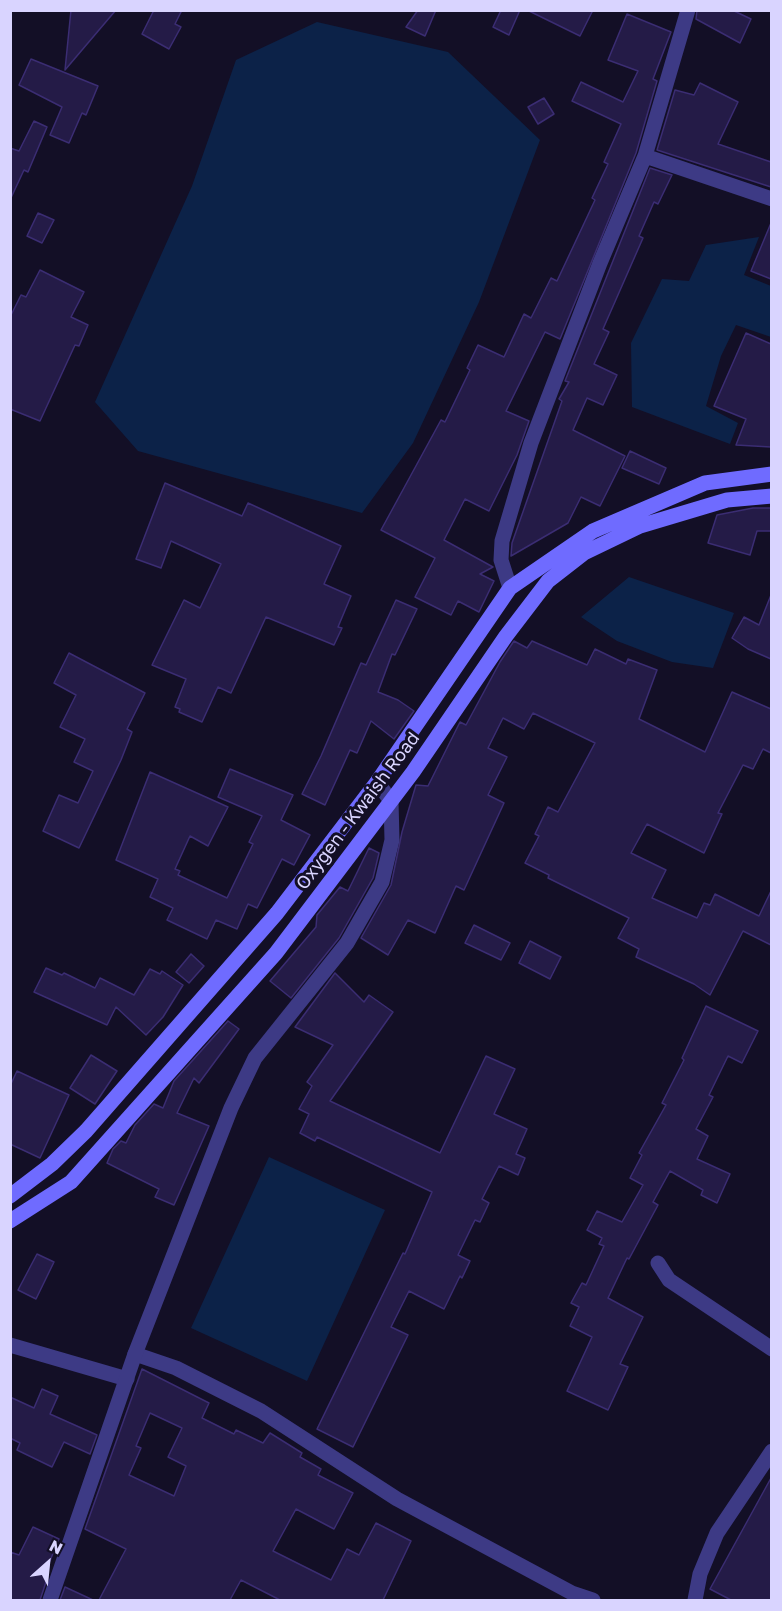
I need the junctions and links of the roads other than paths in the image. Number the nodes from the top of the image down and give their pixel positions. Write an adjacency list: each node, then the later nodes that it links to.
1 (688, 10): 2 (street)
2 (645, 156): 3 (street); 6 (street)
3 (771, 199)
4 (771, 474): 6 (main road, Oxygen - Kwaish Road)
5 (771, 496): 8 (main road, Oxygen - Kwaish Road)
6 (510, 588): 7 (main road, Oxygen - Kwaish Road)
7 (377, 782): 8 (street); 9 (main road, Oxygen - Kwaish Road)
8 (391, 801): 10 (main road, Oxygen - Kwaish Road); 14 (street)
9 (10, 1196)
10 (10, 1221)
11 (658, 1263): 13 (street)
12 (10, 1346): 15 (street)
13 (771, 1349)
14 (135, 1354): 15 (street); 18 (street)
15 (127, 1379): 17 (street)
16 (771, 1451): 19 (street)
17 (50, 1600)
18 (593, 1600)
19 (695, 1600)

